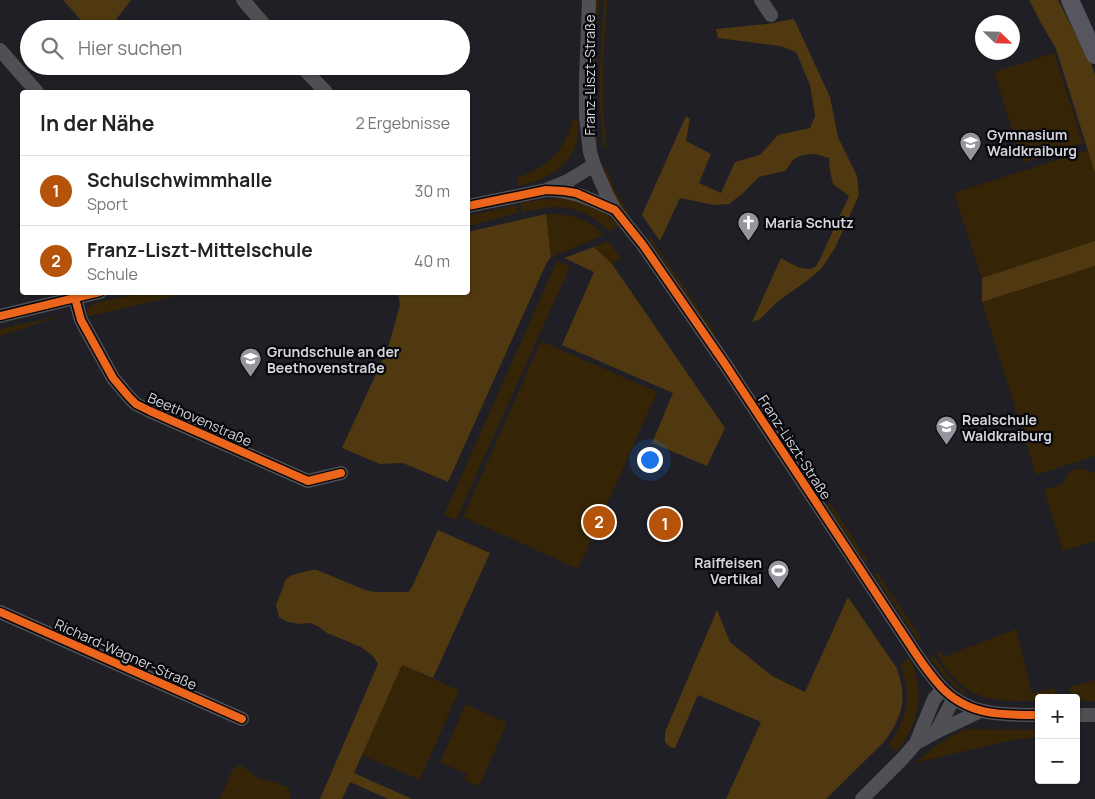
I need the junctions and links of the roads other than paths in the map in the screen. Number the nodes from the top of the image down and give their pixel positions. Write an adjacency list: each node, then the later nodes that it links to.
1 (243, 0): 6 (street)
2 (590, 0): 14 (street, Franz-Liszt-Straße)
3 (761, 0): 5 (street)
4 (1070, 0): 8 (main road)
5 (772, 15)
6 (260, 20)
7 (0, 50): 9 (street)
8 (1095, 55)
9 (20, 73)
10 (22, 75): 12 (street)
11 (310, 75): 13 (street)
12 (35, 90)
13 (324, 90)
14 (594, 165): 15 (street); 17 (street, Franz-Liszt-Straße)
15 (546, 190): 16 (street); 17 (street)
16 (470, 206)
17 (615, 210): 23 (street, Franz-Liszt-Straße)
18 (88, 295): 19 (street)
19 (75, 298): 20 (street); 21 (street, Beethovenstraße)
20 (0, 316)
21 (341, 473)
22 (0, 612): 29 (street, Richard-Wagner-Straße)
23 (943, 688): 24 (street, Franz-Liszt-Straße); 31 (street)
24 (954, 698): 25 (street, Franz-Liszt-Straße); 30 (street)
25 (982, 711): 26 (street, Franz-Liszt-Straße); 30 (street)
26 (1035, 715)
27 (1080, 715): 28 (street)
28 (1095, 715)
29 (242, 719)
30 (936, 732): 31 (street)
31 (916, 743): 32 (street)
32 (862, 799)

